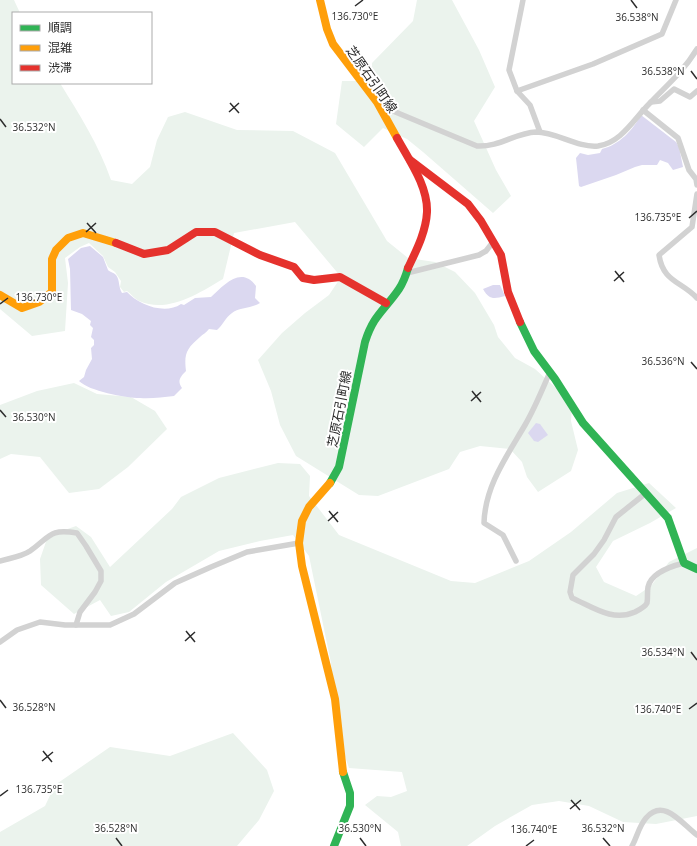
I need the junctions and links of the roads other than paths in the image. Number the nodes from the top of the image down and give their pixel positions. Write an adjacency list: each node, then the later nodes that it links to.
1 (320, 0): 7 (street, 芝原石引町線)
2 (523, 0): 6 (street)
3 (676, 0): 6 (street)
4 (697, 49): 8 (street)
5 (697, 91): 8 (street)
6 (516, 92): 10 (street)
7 (377, 102): 10 (street); 11 (street, 芝原石引町線)
8 (651, 102): 9 (street)
9 (643, 110): 10 (street); 12 (street)
10 (540, 132)
11 (410, 160): 14 (street); 15 (street, 芝原石引町線)
12 (697, 185)
13 (697, 194): 17 (street)
14 (493, 242): 15 (street); 19 (street)
15 (407, 273): 18 (street, 芝原石引町線)
16 (0, 295): 18 (street)
17 (697, 298)
18 (386, 303): 21 (street, 芝原石引町線)
19 (550, 372): 20 (street); 23 (street)
20 (646, 493): 24 (street); 24 (street)
21 (299, 543): 26 (street); 29 (street, 芝原石引町線)
22 (0, 561): 26 (street)
23 (516, 561)
24 (684, 563): 25 (street)
25 (697, 569)
26 (76, 625): 27 (street)
27 (0, 642)
28 (697, 835): 30 (street)
29 (334, 846)
30 (632, 846)

